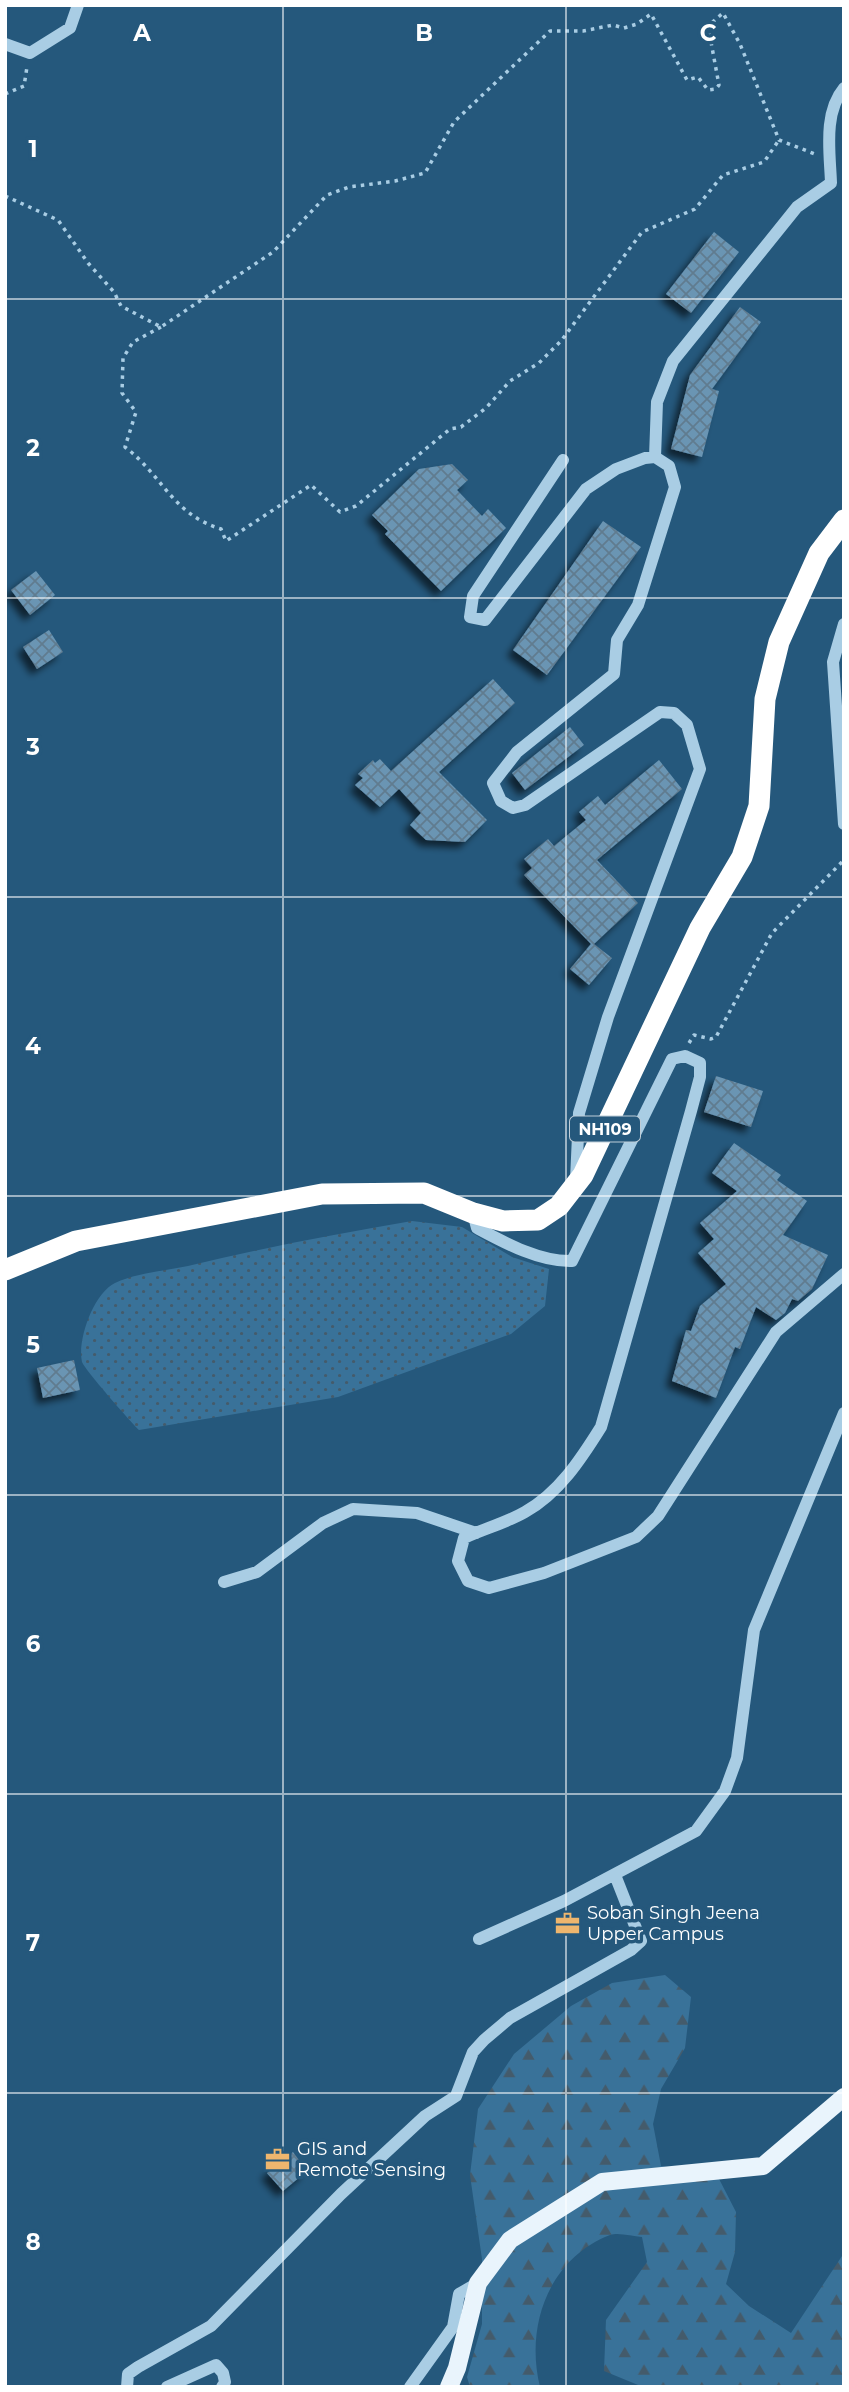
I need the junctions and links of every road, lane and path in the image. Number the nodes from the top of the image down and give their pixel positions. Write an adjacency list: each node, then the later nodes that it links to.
1 (78, 5): 3 (street)
2 (5, 44): 3 (street)
3 (30, 53): 5 (path)
4 (844, 88): 7 (street)
5 (5, 94)
6 (779, 140): 7 (path); 9 (path); 9 (path)
7 (830, 160): 10 (street)
8 (5, 196): 9 (path)
9 (161, 327)
10 (655, 457): 11 (street); 18 (street)
11 (563, 460)
12 (844, 520): 18 (highway, NH109)
13 (844, 624): 14 (street)
14 (839, 678): 15 (street)
15 (844, 824)
16 (844, 860): 17 (path)
17 (685, 1056): 19 (street); 23 (street)
18 (576, 1184): 19 (highway, NH109)
19 (473, 1213): 20 (highway, NH109)
20 (5, 1270)
21 (844, 1274): 23 (street)
22 (844, 1413): 25 (street)
23 (476, 1533): 24 (street)
24 (224, 1582)
25 (615, 1875): 26 (street); 29 (street)
26 (479, 1939)
27 (844, 2097): 28 (main road)
28 (478, 2283): 32 (street); 33 (main road)
29 (127, 2387)
30 (167, 2387): 31 (street)
31 (222, 2387)
32 (410, 2387)
33 (449, 2387)

